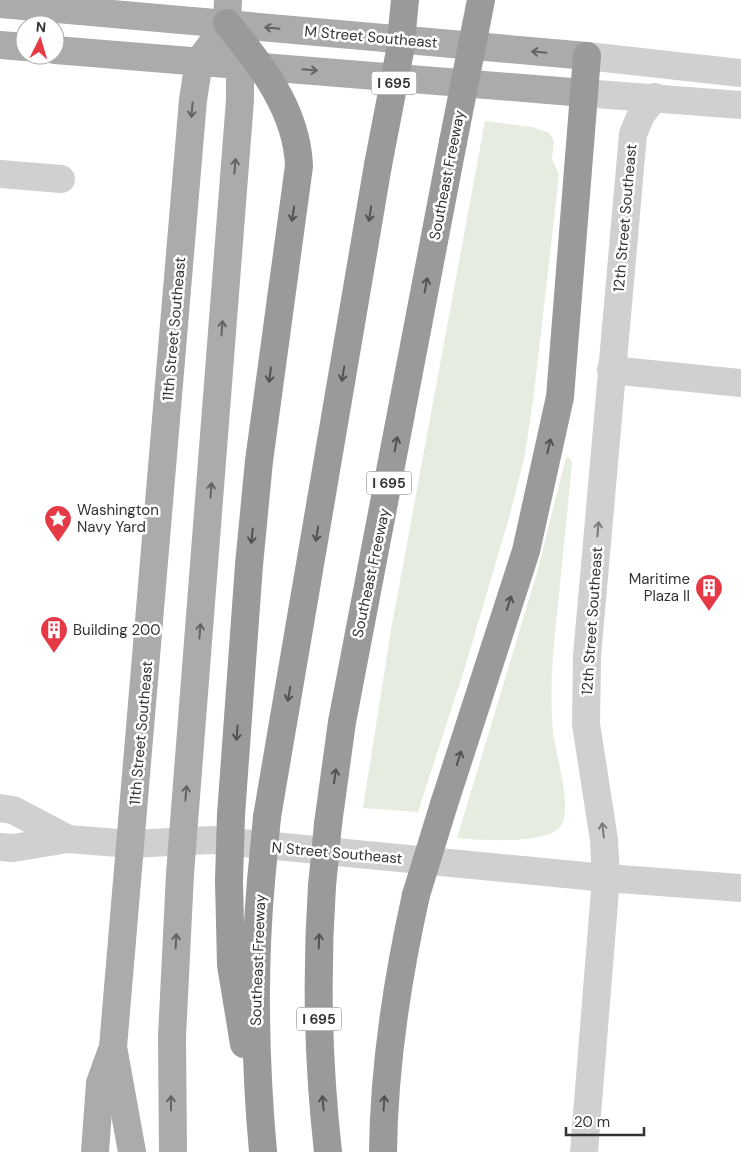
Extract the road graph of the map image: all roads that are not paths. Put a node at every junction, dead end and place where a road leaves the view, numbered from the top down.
1 (405, 0) edge
2 (481, 0) edge
3 (0, 4) edge
4 (228, 12) edge
5 (0, 45) edge
6 (15, 46) edge
7 (65, 51) edge
8 (587, 56) junction
9 (199, 61) junction
10 (251, 65) junction
11 (741, 73) edge
12 (584, 93) junction
13 (655, 97) junction
14 (741, 105) edge
15 (0, 174) edge
16 (61, 179) dead end
17 (611, 370) junction
18 (741, 383) edge
19 (0, 808) edge
20 (68, 839) junction
21 (182, 842) junction
22 (131, 844) junction
23 (0, 847) edge
24 (606, 878) junction
25 (741, 888) edge
26 (113, 1047) junction
27 (259, 1108) junction
28 (95, 1152) edge
29 (132, 1152) edge
30 (173, 1152) edge
31 (264, 1152) edge
32 (328, 1152) edge
33 (383, 1152) edge
34 (584, 1152) edge

1 -> 27 highway, Southeast Freeway / I 695, bridge
32 -> 2 highway, Southeast Freeway / I 695, bridge
3 - 4 main road, M Street Southeast
8 -> 4 main road, M Street Southeast
4 - 9 main road, 11th Street Southeast
4 - 10 highway
5 - 6 main road
7 - 9 main road
8 - 11 street, M Street Southeast
8 - 12 highway
9 - 10 main road
9 -> 22 main road, 11th Street Southeast
10 -> 12 main road
21 -> 10 main road
10 -> 27 highway, bridge
12 - 13 street
33 -> 12 highway, bridge
13 - 14 street
13 - 17 street, 12th Street Southeast
15 - 16 street
17 - 18 street
24 -> 17 street, 12th Street Southeast
19 - 20 street, N Street Southeast
20 - 22 street, N Street Southeast
20 - 23 street, N Street Southeast
21 - 22 street, N Street Southeast
21 - 24 street, N Street Southeast
30 -> 21 main road
22 - 26 main road, 11th Street Southeast
24 - 25 street, N Street Southeast
24 - 34 street, 12th Street Southeast
26 - 28 main road
26 - 29 main road, 11th Street Southeast
27 - 31 highway, Southeast Freeway / I 695

